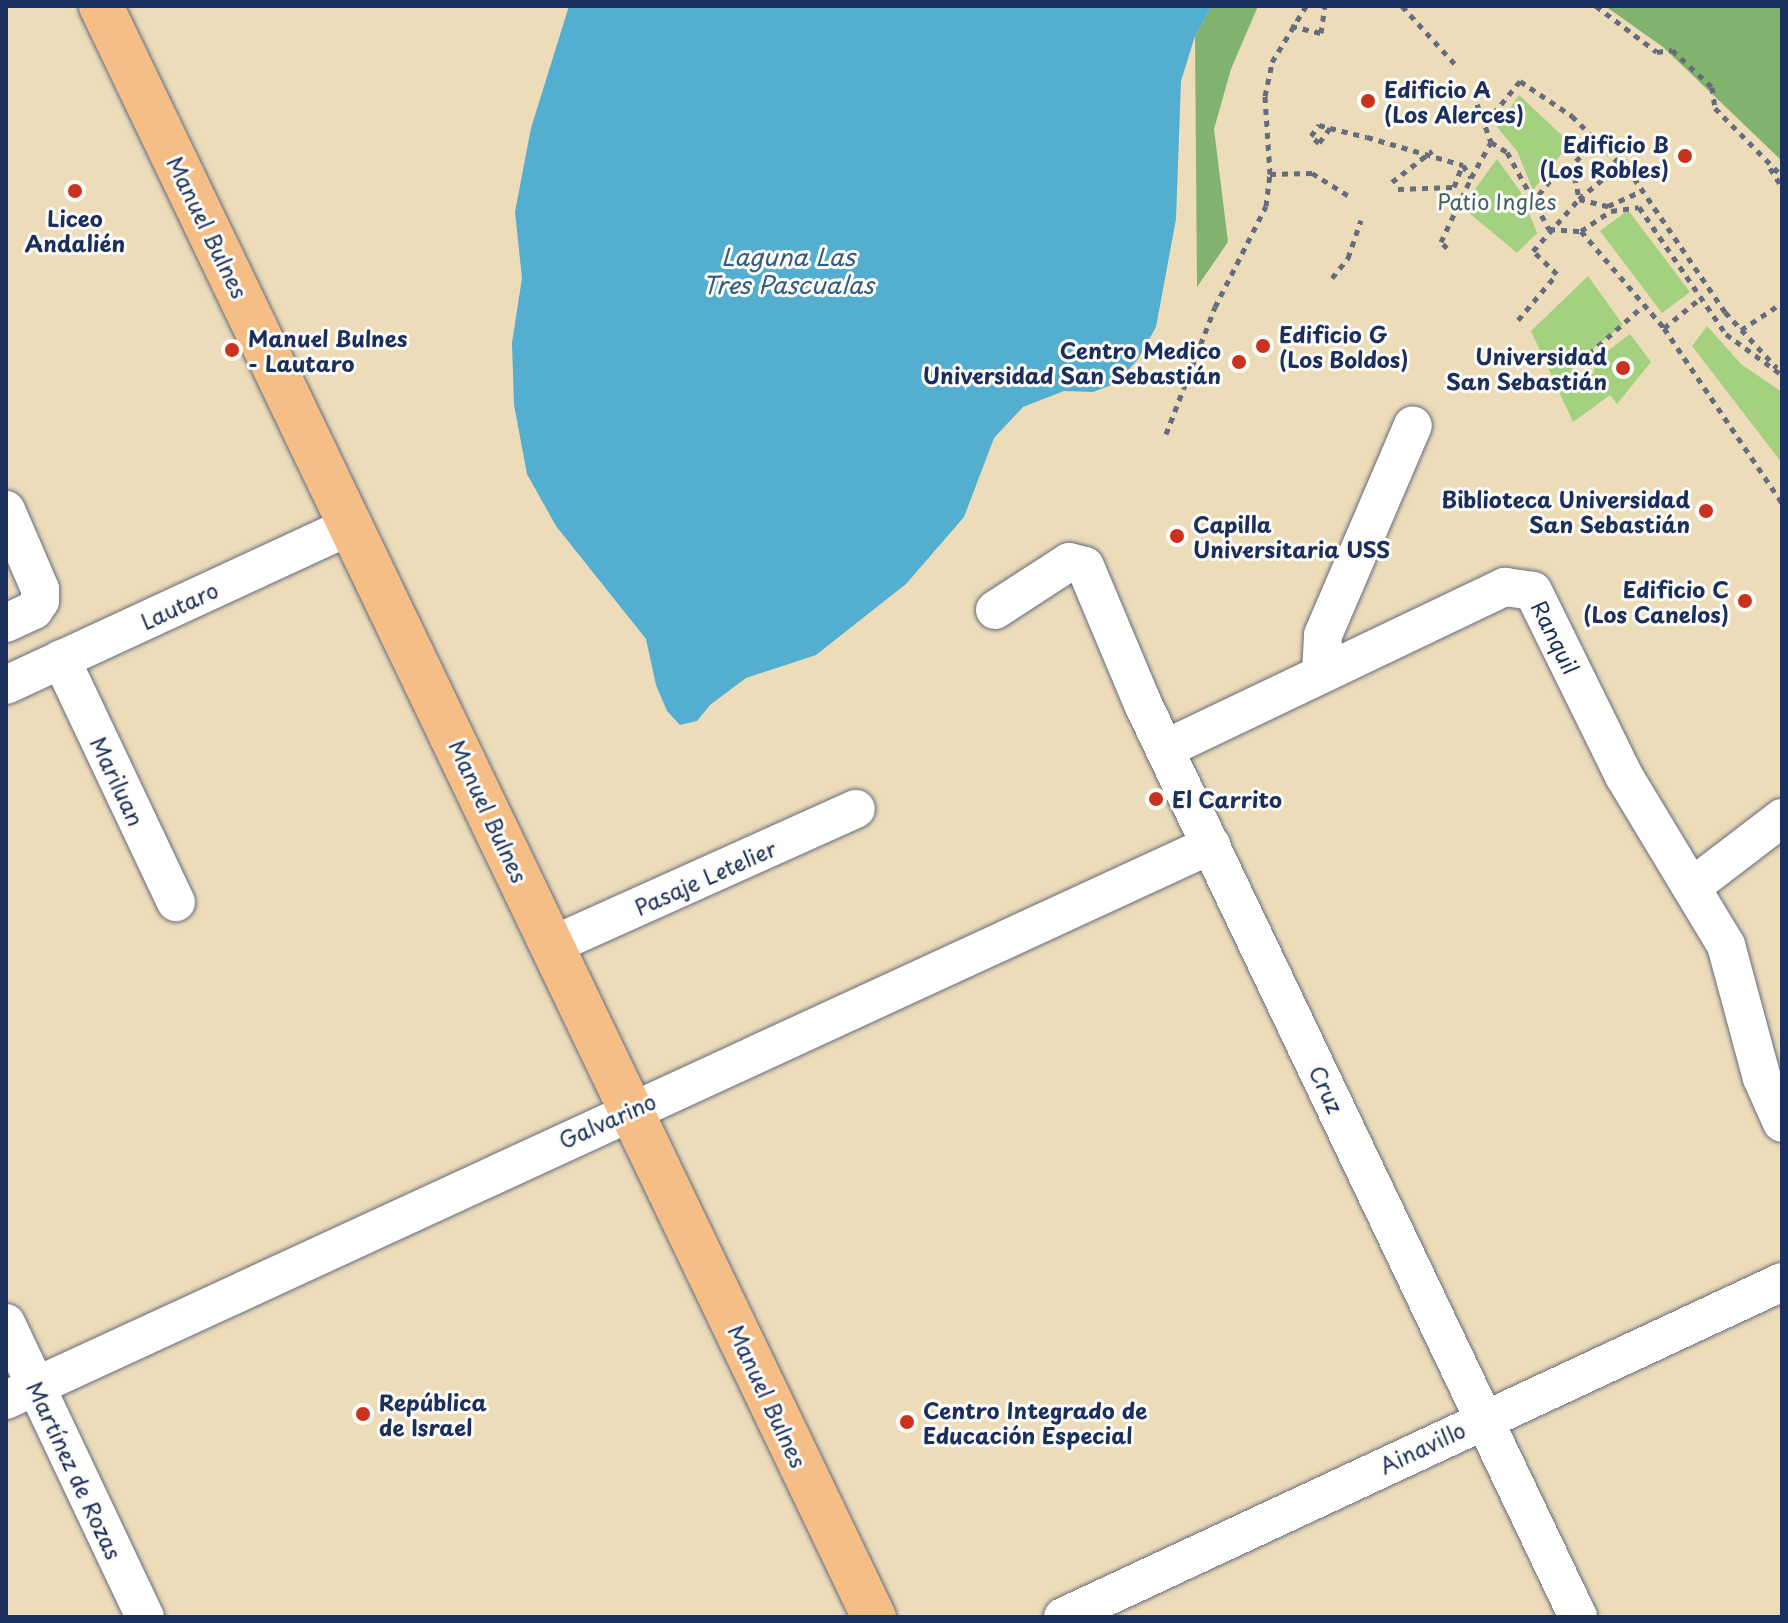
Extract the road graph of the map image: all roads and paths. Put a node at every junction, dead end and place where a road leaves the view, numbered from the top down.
1 (101, 6) edge
2 (1306, 6) edge
3 (1325, 6) edge
4 (1402, 6) edge
5 (1596, 6) edge
6 (1291, 26) junction
7 (1455, 64) dead end
8 (1473, 93) dead end
9 (1486, 123) junction
10 (1330, 128) dead end
11 (1597, 140) junction
12 (1491, 142) junction
13 (1629, 148) dead end
14 (1430, 153) junction
15 (1622, 163) junction
16 (1463, 165) junction
17 (1770, 168) junction
18 (1558, 171) dead end
19 (1270, 174) junction
20 (1782, 176) edge
21 (1471, 178) junction
22 (1392, 182) dead end
23 (1782, 187) edge
24 (1398, 189) dead end
25 (1644, 190) junction
26 (1352, 198) dead end
27 (1579, 199) junction
28 (1531, 204) junction
29 (1361, 220) dead end
30 (1549, 229) junction
31 (1581, 231) junction
32 (1447, 248) dead end
33 (1332, 278) dead end
34 (1702, 297) junction
35 (1782, 303) edge
36 (1643, 306) junction
37 (1518, 320) dead end
38 (1664, 328) junction
39 (1741, 330) junction
40 (1580, 362) dead end
41 (1782, 374) edge
42 (1413, 425) dead end
43 (1166, 434) dead end
44 (1782, 503) edge
45 (6, 510) edge
46 (353, 525) junction
47 (995, 610) dead end
48 (6, 623) edge
49 (61, 659) junction
50 (1321, 674) junction
51 (7, 681) edge
52 (1165, 749) junction
53 (856, 809) dead end
54 (1782, 818) edge
55 (1211, 845) junction
56 (1693, 886) junction
57 (176, 902) dead end
58 (553, 945) junction
59 (632, 1109) junction
60 (1782, 1123) edge
61 (1782, 1282) edge
62 (6, 1323) edge
63 (21, 1393) edge
64 (1483, 1418) junction
65 (145, 1617) edge
66 (874, 1617) edge
67 (1063, 1617) edge
68 (1578, 1617) edge

1 - 46 main road, Manuel Bulnes
2 - 6 path
3 - 6 path
4 - 7 path
5 - 17 path
6 - 19 path
8 - 9 path
9 - 11 path
9 - 12 path
10 - 14 path
11 - 15 path
11 - 27 path
12 - 21 path
12 - 28 path
13 - 15 path
14 - 16 path
14 - 22 path
15 - 25 path
15 - 27 path
16 - 21 path
16 - 24 path
17 - 20 path
17 - 23 path
18 - 28 path
19 - 26 path
19 - 43 path
21 - 32 path
25 - 27 path
25 - 39 path
27 - 30 path
28 - 30 path
29 - 33 path
30 - 31 path
30 - 37 path
31 - 34 path
31 - 36 path
34 - 38 path
34 - 41 path
35 - 39 path
36 - 38 path
36 - 40 path
38 - 44 path
39 - 41 path
42 - 50 street
45 - 48 street
46 - 49 street, Lautaro
46 - 58 main road, Manuel Bulnes
47 - 52 street, Cruz
49 - 51 street, Lautaro
49 - 57 street, Mariluan
50 - 52 street, Ranquil
50 - 56 street, Ranquil
52 - 55 street, Cruz
53 - 58 street, Pasaje Letelier
54 - 56 street
55 - 59 street, Galvarino
55 - 64 street, Cruz
56 - 60 street, Ranquil
58 - 59 main road, Manuel Bulnes
59 - 63 street, Galvarino
59 - 66 main road, Manuel Bulnes
61 - 64 street, Ainavillo
62 - 63 street, Martínez de Rozas
63 - 65 street, Martínez de Rozas
64 - 67 street, Ainavillo
64 - 68 street, Cruz

